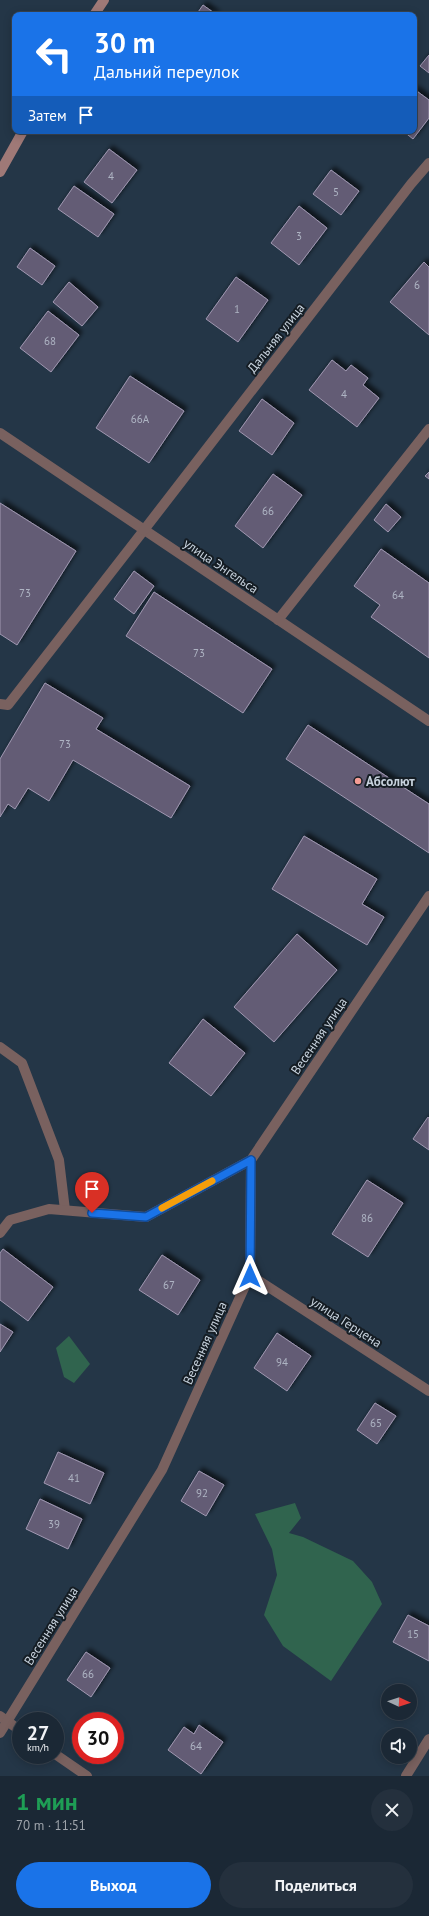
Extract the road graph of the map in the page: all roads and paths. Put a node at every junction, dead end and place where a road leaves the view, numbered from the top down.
1 (104, 0) edge
2 (96, 12) edge
3 (21, 134) edge
4 (429, 164) edge
5 (0, 172) edge
6 (429, 429) edge
7 (0, 433) edge
8 (144, 530) junction
9 (278, 620) junction
10 (0, 704) edge
11 (429, 721) edge
12 (429, 896) edge
13 (0, 1047) edge
14 (251, 1160) junction
15 (64, 1210) junction
16 (0, 1233) edge
17 (250, 1276) junction
18 (429, 1391) edge
19 (4, 1719) edge
20 (0, 1733) edge
21 (429, 1739) edge
22 (64, 1760) edge
23 (87, 1776) edge
24 (406, 1776) edge

1 - 2 main road
3 - 5 main road
4 - 8 street, Дальняя улица
6 - 9 street
7 - 8 street, улица Энгельса
8 - 9 street, улица Энгельса
8 - 10 street, Дальняя улица
9 - 11 street, улица Энгельса
12 - 14 street, Весенняя улица
13 - 15 street
14 - 15 street
14 - 17 street, Весенняя улица
15 - 16 street
17 - 18 street, улица Герцена
17 - 19 street, Весенняя улица
19 - 20 street, Весенняя улица
21 - 24 street
22 - 23 street

